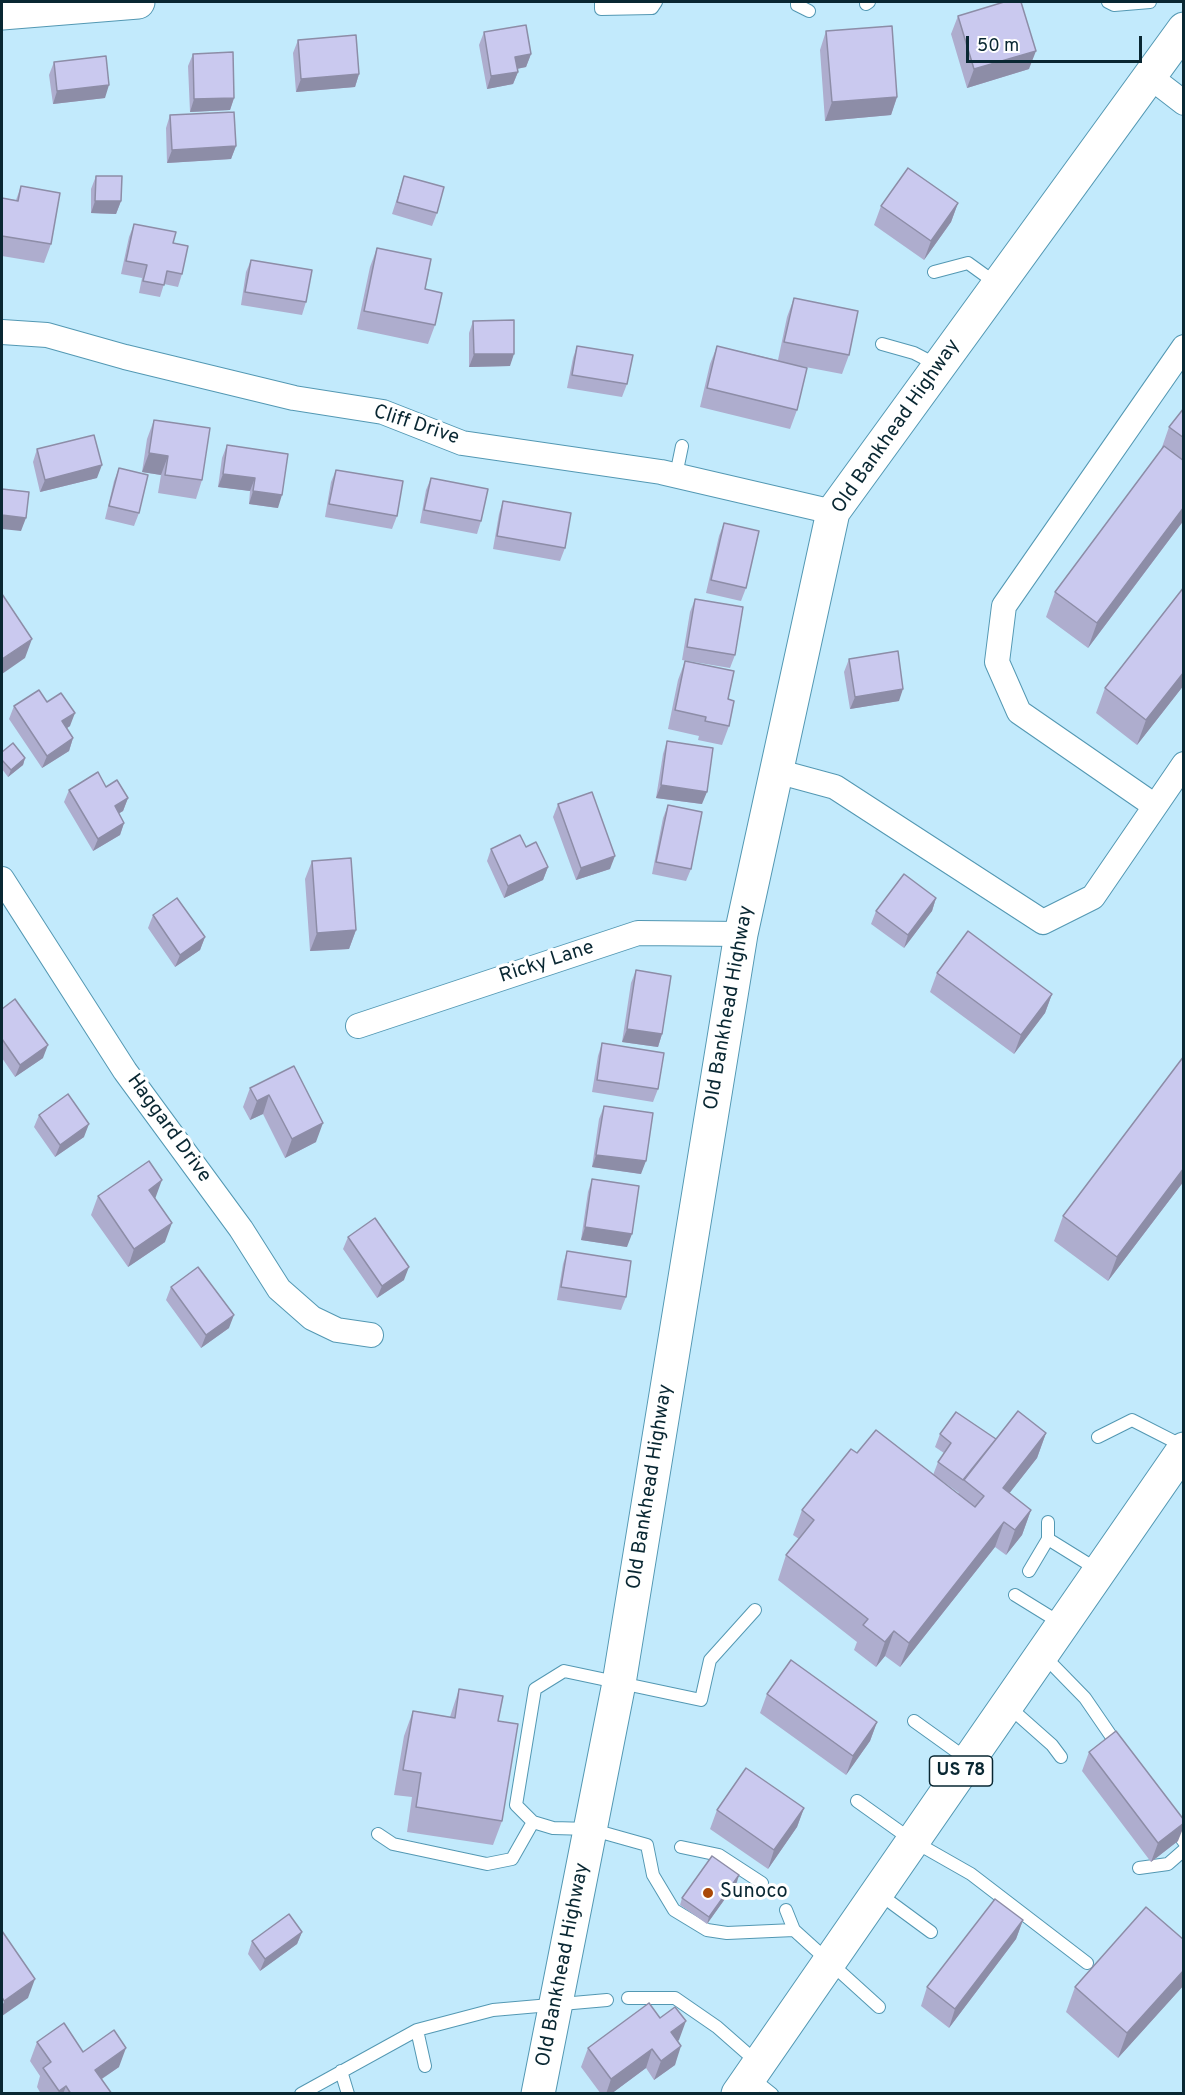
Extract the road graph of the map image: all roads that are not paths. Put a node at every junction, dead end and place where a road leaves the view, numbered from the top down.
1 (138, 2) edge
2 (601, 2) edge
3 (656, 2) edge
4 (797, 2) edge
5 (1108, 2) edge
6 (1150, 2) edge
7 (809, 11) dead end
8 (2, 14) edge
9 (1184, 29) edge
10 (1149, 76) junction
11 (1184, 103) edge
12 (934, 272) dead end
13 (998, 285) junction
14 (2, 332) edge
15 (882, 344) dead end
16 (1184, 347) edge
17 (939, 366) junction
18 (682, 446) dead end
19 (676, 475) junction
20 (833, 512) junction
21 (1184, 764) edge
22 (776, 771) junction
23 (1155, 806) junction
24 (2, 879) edge
25 (741, 934) junction
26 (358, 1026) dead end
27 (371, 1335) dead end
28 (1098, 1437) dead end
29 (1184, 1447) edge
30 (1048, 1522) dead end
31 (1048, 1539) junction
32 (1029, 1571) dead end
33 (1100, 1571) junction
34 (1015, 1595) dead end
35 (755, 1610) dead end
36 (1063, 1625) junction
37 (1042, 1654) junction
38 (619, 1683) junction
39 (1007, 1705) junction
40 (914, 1721) dead end
41 (1125, 1756) edge
42 (1061, 1757) dead end
43 (969, 1760) junction
44 (857, 1801) dead end
45 (1165, 1814) edge
46 (533, 1822) junction
47 (590, 1829) junction
48 (378, 1834) dead end
49 (913, 1841) junction
50 (1184, 1842) edge
51 (681, 1847) dead end
52 (1184, 1850) edge
53 (1139, 1868) dead end
54 (762, 1883) dead end
55 (877, 1893) junction
56 (786, 1910) dead end
57 (794, 1930) junction
58 (931, 1932) dead end
59 (1087, 1963) dead end
60 (828, 1964) junction
61 (628, 1998) dead end
62 (607, 2000) dead end
63 (558, 2003) junction
64 (879, 2007) dead end
65 (417, 2030) junction
66 (425, 2066) dead end
67 (341, 2071) junction
68 (755, 2082) edge
69 (301, 2094) edge
70 (348, 2094) edge
71 (538, 2094) edge

1 - 8 street
2 - 3 lane
4 - 7 lane
5 - 6 lane
9 - 10 street, Old Bankhead Highway
10 - 11 street
10 - 13 street, Old Bankhead Highway
12 - 13 lane
13 - 17 street, Old Bankhead Highway
14 - 19 street, Cliff Drive
15 - 17 lane
16 - 23 street
17 - 20 street, Old Bankhead Highway
18 - 19 lane
19 - 20 street, Cliff Drive
20 - 22 street, Old Bankhead Highway
21 - 23 street
22 - 23 street
22 - 25 street, Old Bankhead Highway
24 - 27 street, Haggard Drive
25 - 26 street, Ricky Lane
25 - 38 street, Old Bankhead Highway
28 - 29 lane
29 - 33 street, US 78
30 - 31 lane
31 - 32 lane
31 - 33 lane
33 - 36 street, US 78
34 - 36 lane
35 - 38 lane
36 - 37 street, US 78
37 - 39 street, US 78
37 - 41 lane
38 - 46 lane
38 - 47 street, Old Bankhead Highway
39 - 42 lane
39 - 43 street, US 78
40 - 43 lane
43 - 49 street, US 78
44 - 49 lane
45 - 50 lane
46 - 47 lane
46 - 48 lane
47 - 57 lane
47 - 63 street, Old Bankhead Highway
49 - 55 street, US 78
49 - 59 lane
51 - 54 lane
52 - 53 lane
55 - 58 lane
55 - 60 street, US 78
56 - 57 lane
57 - 60 lane
60 - 64 lane
60 - 68 street, US 78
61 - 68 lane
62 - 63 lane
63 - 65 lane
63 - 71 street, Old Bankhead Highway
65 - 66 lane
65 - 67 lane
67 - 69 lane
67 - 70 lane

